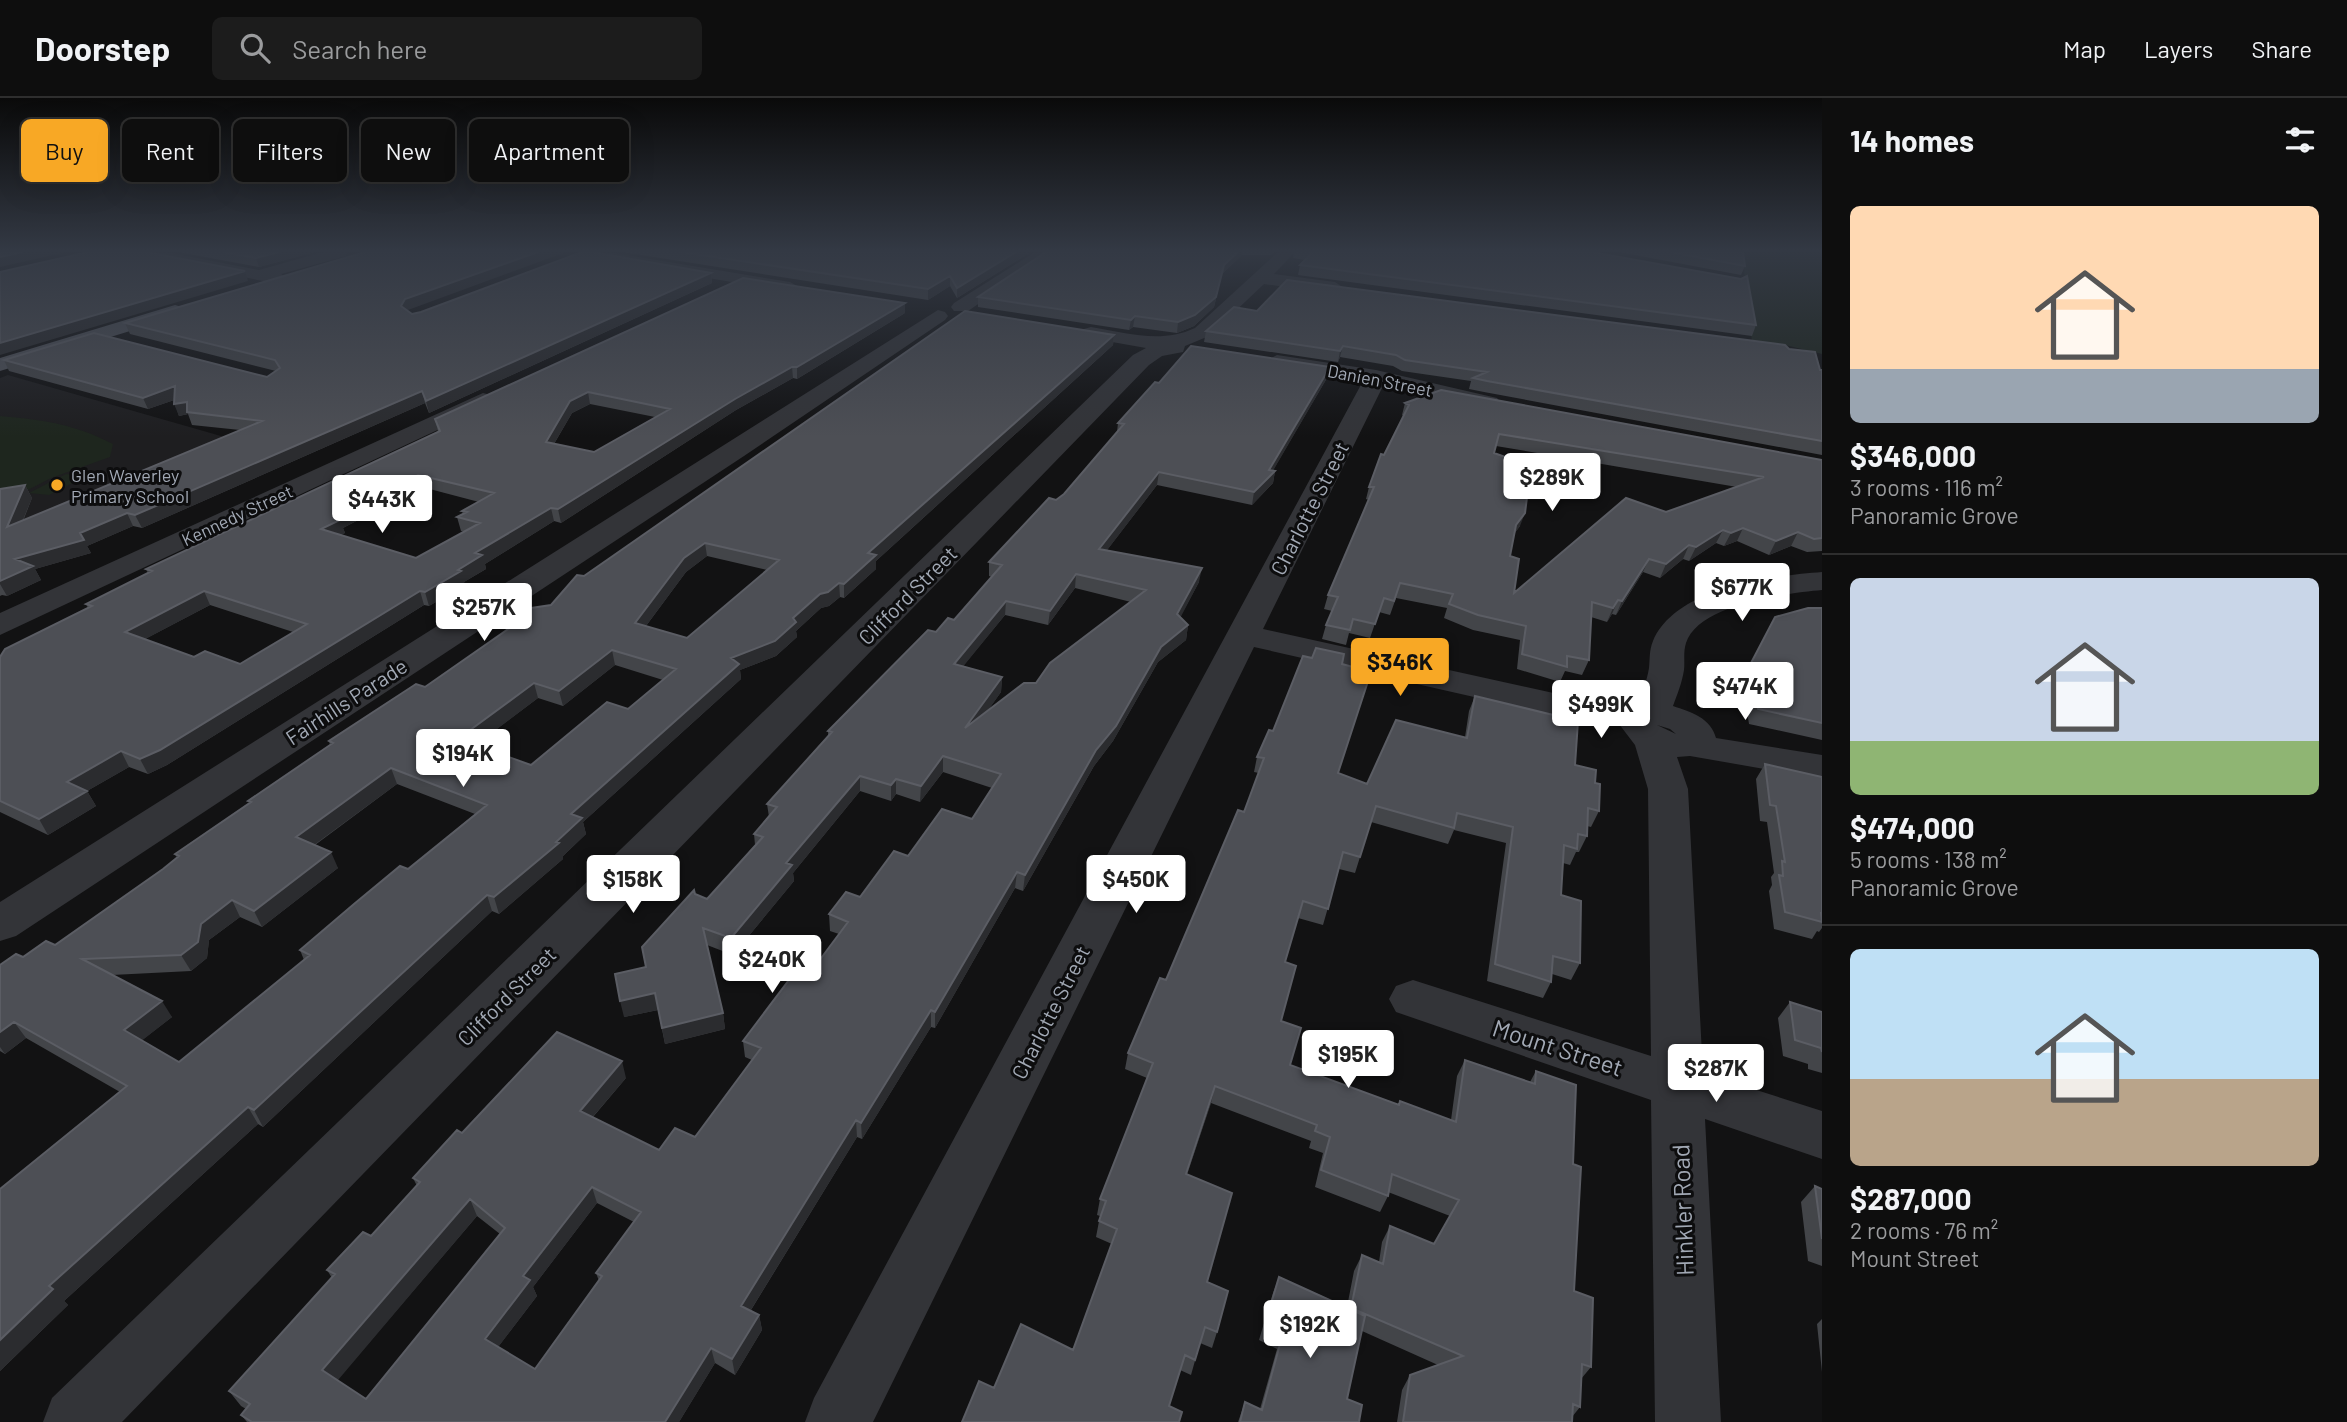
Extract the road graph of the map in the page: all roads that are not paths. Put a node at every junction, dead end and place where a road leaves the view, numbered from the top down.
1 (166, 314) edge
2 (947, 314) edge
3 (1232, 314) edge
4 (1068, 330) edge
5 (99, 335) junction
6 (142, 346) edge
7 (1155, 348) junction
8 (1260, 359) edge
9 (0, 365) edge
10 (1376, 377) junction
11 (509, 388) edge
12 (1511, 407) edge
13 (1822, 581) edge
14 (0, 625) edge
15 (1244, 635) junction
16 (1668, 737) junction
17 (1806, 763) edge
18 (0, 925) edge
19 (1413, 999) dead end
20 (1679, 1087) junction
21 (1822, 1135) edge
22 (76, 1422) edge
23 (838, 1422) edge
24 (1688, 1422) edge

1 - 5 main road
2 - 18 street, Fairhills Parade
3 - 7 street
4 - 7 street
5 - 6 street
5 - 9 main road
7 - 22 street, Clifford Street
8 - 10 street, Danien Street
10 - 12 street, Danien Street
10 - 15 street, Charlotte Street
11 - 14 street, Kennedy Street
13 - 16 street, Hinkler Road
15 - 16 street
15 - 23 street, Charlotte Street
16 - 17 street
16 - 20 street, Hinkler Road
19 - 20 street, Mount Street
20 - 21 street, Mount Street
20 - 24 street, Hinkler Road

